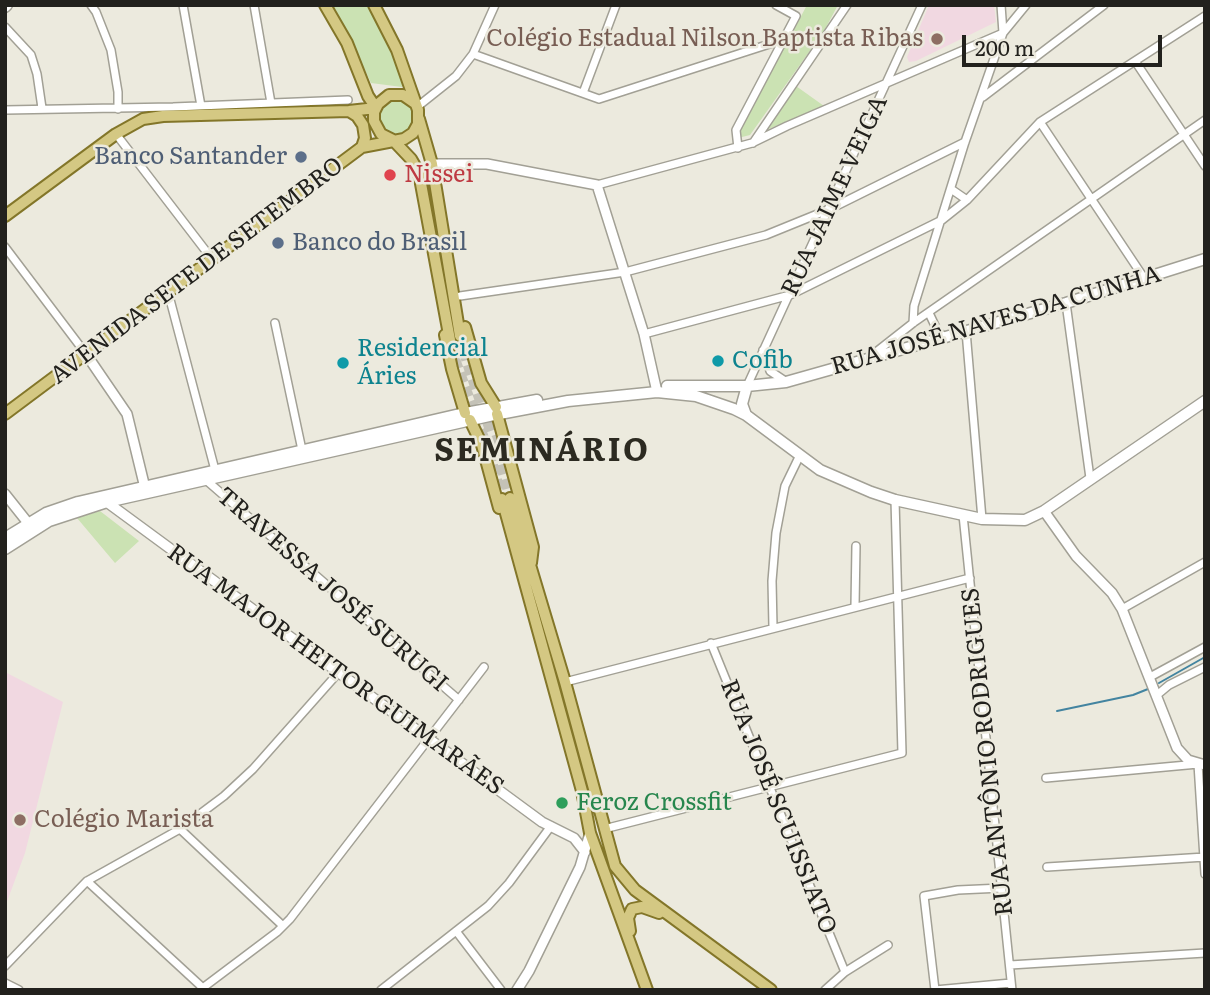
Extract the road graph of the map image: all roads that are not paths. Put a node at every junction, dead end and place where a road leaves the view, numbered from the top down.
1 (91, 5) edge
2 (183, 5) edge
3 (254, 5) edge
4 (325, 5) edge
5 (374, 5) edge
6 (495, 5) edge
7 (616, 5) edge
8 (776, 5) edge
9 (847, 5) edge
10 (922, 5) edge
11 (1002, 5) edge
12 (1026, 5) edge
13 (1104, 5) edge
14 (1205, 16) edge
15 (5, 27) edge
16 (1003, 33) junction
17 (785, 39) junction
18 (473, 54) junction
19 (1135, 61) junction
20 (887, 83) junction
21 (583, 93) junction
22 (982, 97) junction
23 (303, 101) junction
24 (271, 103) junction
25 (348, 105) junction
26 (187, 106) junction
27 (201, 106) junction
28 (417, 107) junction
29 (42, 108) junction
30 (118, 108) junction
31 (370, 108) junction
32 (5, 110) edge
33 (316, 111) junction
34 (163, 116) junction
35 (419, 119) junction
36 (1205, 120) edge
37 (1040, 122) junction
38 (1185, 133) junction
39 (116, 134) junction
40 (393, 140) junction
41 (965, 142) junction
42 (752, 143) junction
43 (362, 147) junction
44 (738, 148) junction
45 (407, 155) junction
46 (432, 164) junction
47 (1205, 166) edge
48 (597, 185) junction
49 (951, 189) junction
50 (1091, 198) junction
51 (967, 200) junction
52 (830, 209) junction
53 (5, 216) edge
54 (942, 220) junction
55 (5, 247) edge
56 (212, 259) junction
57 (1205, 259) edge
58 (442, 262) junction
59 (625, 272) junction
60 (1144, 278) junction
61 (168, 292) junction
62 (790, 295) junction
63 (460, 296) junction
64 (1066, 303) junction
65 (929, 313) junction
66 (275, 323) dead end
67 (913, 323) junction
68 (966, 331) junction
69 (644, 334) junction
70 (945, 337) junction
71 (455, 338) tunnel mouth
72 (763, 350) junction
73 (86, 354) junction
74 (867, 360) junction
75 (786, 382) junction
76 (747, 386) junction
77 (657, 389) junction
78 (1205, 401) edge
79 (497, 410) junction
80 (5, 414) edge
81 (746, 415) junction
82 (468, 416) junction
83 (302, 450) junction
84 (800, 455) junction
85 (215, 470) junction
86 (1090, 478) junction
87 (206, 480) junction
88 (146, 490) junction
89 (5, 494) edge
90 (506, 498) tunnel mouth
91 (104, 499) junction
92 (895, 500) junction
93 (1044, 511) junction
94 (963, 515) junction
95 (982, 519) junction
96 (30, 526) junction
97 (5, 538) edge
98 (856, 546) dead end
99 (5, 549) edge
100 (1205, 562) edge
101 (526, 567) junction
102 (970, 578) junction
103 (897, 596) junction
104 (855, 606) junction
105 (1122, 608) junction
106 (773, 627) junction
107 (711, 643) junction
108 (1205, 647) edge
109 (484, 667) dead end
110 (1205, 667) edge
111 (339, 672) junction
112 (1150, 677) junction
113 (565, 682) junction
114 (1157, 695) junction
115 (459, 699) junction
116 (429, 738) junction
117 (1201, 765) edge
118 (1046, 778) dead end
119 (769, 787) junction
120 (551, 826) junction
121 (180, 829) junction
122 (604, 829) junction
123 (590, 833) junction
124 (574, 838) junction
125 (584, 852) junction
126 (1204, 857) edge
127 (600, 861) junction
128 (580, 867) junction
129 (1047, 867) dead end
130 (1205, 874) edge
131 (87, 881) junction
132 (1002, 888) junction
133 (674, 920) junction
134 (283, 926) junction
135 (456, 931) junction
136 (888, 945) dead end
137 (1205, 953) edge
138 (633, 954) junction
139 (1010, 965) junction
140 (5, 966) edge
141 (845, 972) junction
142 (5, 982) edge
143 (1012, 986) edge
144 (201, 989) edge
145 (19, 990) edge
146 (381, 990) edge
147 (501, 990) edge
148 (517, 990) edge
149 (647, 990) edge
150 (771, 990) edge
151 (825, 990) edge
152 (935, 990) edge

1 - 30 street
2 - 27 street
3 - 24 street
4 - 31 main road
5 - 28 main road
6 - 18 street
7 - 21 street
8 - 17 street
9 - 42 street
10 - 20 street, RUA JAIME VEIGA
11 - 16 street
12 - 16 street
13 - 22 street
14 - 19 street
15 - 29 street
16 - 20 street
16 - 22 street
17 - 21 street
17 - 44 street
18 - 21 street
18 - 28 street
19 - 37 street
19 - 38 street
20 - 42 street
20 - 52 street, RUA JAIME VEIGA
22 - 41 street
23 - 24 street
23 - 25 street
23 - 33 main road
24 - 27 street
25 - 31 main road
25 - 33 main road
25 - 43 main road
26 - 27 street
26 - 30 street
26 - 34 main road
28 - 31 main road
28 - 35 main road
29 - 30 street
29 - 32 street
31 - 40 main road
33 - 34 main road
34 - 39 main road
35 - 40 main road
35 - 46 main road
36 - 38 street
37 - 50 street
37 - 51 street
38 - 47 street
38 - 50 street
39 - 53 main road
39 - 56 street
40 - 43 main road, AVENIDA SETE DE SETEMBRO
40 - 45 main road
41 - 49 street
41 - 52 street
42 - 44 street
43 - 56 main road, AVENIDA SETE DE SETEMBRO
44 - 48 street
45 - 46 main road
45 - 58 main road
46 - 48 street
46 - 58 main road
48 - 59 street
49 - 51 street
49 - 54 street
50 - 60 street
50 - 65 street
51 - 54 street
52 - 59 street
52 - 62 street, RUA JAIME VEIGA
54 - 62 street
54 - 67 street
55 - 73 street
56 - 61 main road, AVENIDA SETE DE SETEMBRO
57 - 60 main road, RUA JOSÉ NAVES DA CUNHA
58 - 63 main road
58 - 71 main road
58 - 82 main road
59 - 63 street
59 - 69 street
60 - 64 main road, RUA JOSÉ NAVES DA CUNHA
61 - 73 main road, AVENIDA SETE DE SETEMBRO
61 - 85 street
62 - 69 street
62 - 72 street, RUA JAIME VEIGA
63 - 79 main road
64 - 68 main road, RUA JOSÉ NAVES DA CUNHA
64 - 86 street
65 - 67 street
65 - 70 street
66 - 83 street
67 - 74 street
68 - 70 main road, RUA JOSÉ NAVES DA CUNHA
68 - 95 street
69 - 77 street
70 - 74 main road, RUA JOSÉ NAVES DA CUNHA
72 - 75 street
72 - 76 street, RUA JAIME VEIGA
73 - 80 main road, AVENIDA SETE DE SETEMBRO
73 - 88 street
74 - 75 main road, RUA JOSÉ NAVES DA CUNHA
75 - 76 main road, RUA JOSÉ NAVES DA CUNHA
76 - 77 main road, RUA JOSÉ NAVES DA CUNHA
76 - 81 main road
77 - 79 main road
77 - 81 main road
78 - 86 main road
79 - 82 main road
79 - 101 main road
81 - 84 main road
82 - 83 main road
82 - 87 main road
82 - 101 main road
83 - 85 main road
84 - 92 main road
84 - 106 street
85 - 88 main road
86 - 93 main road
87 - 88 main road
87 - 115 street, TRAVESSA JOSÉ SURUGI
88 - 91 main road
89 - 96 street
90 - 101 main road
91 - 96 main road
91 - 111 street, RUA MAJOR HEITOR GUIMARÃES
92 - 94 main road
92 - 103 street
93 - 95 main road
93 - 105 street
94 - 95 main road
94 - 102 street, RUA ANTÔNIO RODRIGUES
96 - 97 main road
96 - 99 main road
98 - 104 street
100 - 105 street
101 - 113 main road
101 - 123 main road
102 - 103 street
102 - 132 street, RUA ANTÔNIO RODRIGUES
103 - 104 street
103 - 119 street
104 - 106 street
105 - 112 street
106 - 107 street
107 - 113 street
107 - 119 street, RUA JOSÉ SCUISSIATO
108 - 112 street
109 - 115 street
110 - 114 street
111 - 116 street, RUA MAJOR HEITOR GUIMARÃES
111 - 121 street
112 - 114 street
113 - 122 main road
114 - 117 street
115 - 116 street
116 - 120 street, RUA MAJOR HEITOR GUIMARÃES
116 - 134 street
117 - 118 street
117 - 126 street
119 - 122 street
119 - 141 street, RUA JOSÉ SCUISSIATO
120 - 124 street, RUA MAJOR HEITOR GUIMARÃES
120 - 135 street
121 - 131 street
121 - 134 street
122 - 123 street
122 - 133 main road
123 - 124 street
123 - 125 street
123 - 127 main road
124 - 125 street, RUA MAJOR HEITOR GUIMARÃES
125 - 128 street
126 - 129 street
126 - 130 street
127 - 128 street
127 - 138 main road
128 - 148 street
131 - 140 street
131 - 144 street
132 - 139 street, RUA ANTÔNIO RODRIGUES
132 - 152 street
133 - 138 main road
133 - 150 main road
134 - 144 street
135 - 146 street
135 - 147 street
136 - 141 street
137 - 139 street
138 - 149 main road
139 - 143 street, RUA ANTÔNIO RODRIGUES
141 - 151 street
142 - 145 street
143 - 152 street

